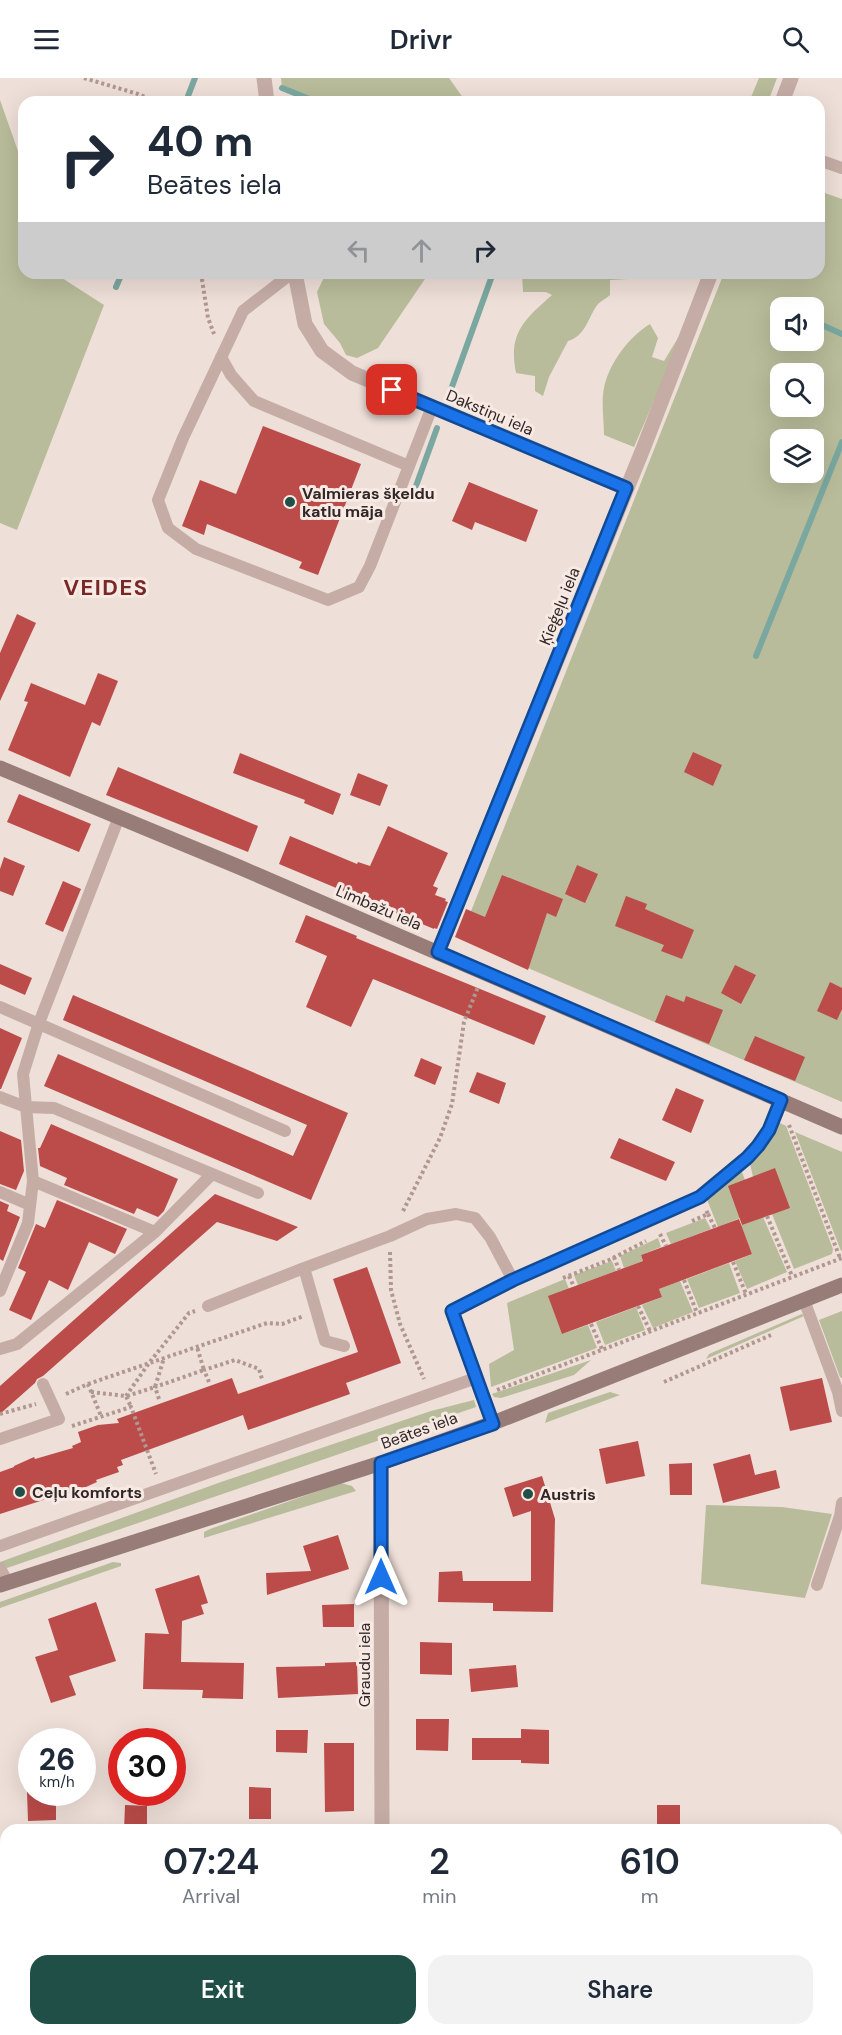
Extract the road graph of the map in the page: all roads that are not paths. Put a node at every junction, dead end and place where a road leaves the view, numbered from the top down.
1 (264, 78) edge
2 (791, 78) edge
3 (266, 96) edge
4 (784, 96) edge
5 (825, 162) edge
6 (842, 168) edge
7 (286, 279) edge
8 (295, 279) edge
9 (709, 279) edge
10 (221, 357) junction
11 (432, 407) junction
12 (409, 466) junction
13 (626, 488) junction
14 (0, 768) edge
15 (119, 817) junction
16 (438, 952) junction
17 (0, 1007) edge
18 (39, 1023) junction
19 (0, 1097) edge
20 (781, 1100) junction
21 (26, 1107) junction
22 (842, 1126) edge
23 (285, 1131) dead end
24 (212, 1174) junction
25 (33, 1181) junction
26 (0, 1192) edge
27 (258, 1193) dead end
28 (30, 1205) junction
29 (155, 1232) junction
30 (304, 1269) junction
31 (3, 1273) edge
32 (513, 1280) junction
33 (842, 1284) edge
34 (0, 1291) edge
35 (804, 1300) junction
36 (208, 1306) road end
37 (344, 1346) dead end
38 (0, 1349) edge
39 (476, 1378) junction
40 (43, 1384) dead end
41 (842, 1411) edge
42 (493, 1424) junction
43 (0, 1439) edge
44 (381, 1463) junction
45 (842, 1503) edge
46 (0, 1546) edge
47 (0, 1568) edge
48 (4, 1584) edge
49 (817, 1585) dead end
50 (382, 1824) edge

1 - 3 street
2 - 4 street
5 - 6 lane
7 - 10 lane
8 - 11 street, Dakstiņu iela
9 - 13 street, Ķieģeļu iela
10 - 12 lane
10 - 12 lane
11 - 12 lane
11 - 13 street, Dakstiņu iela
13 - 16 street, Ķieģeļu iela
14 - 15 main road, Limbažu iela
15 - 16 main road, Limbažu iela
15 - 18 lane
16 - 20 main road, Limbažu iela
17 - 18 lane
18 - 21 lane
18 - 23 lane
19 - 21 lane
20 - 22 main road, Limbažu iela
20 - 32 lane
21 - 24 lane
21 - 25 lane
24 - 27 lane
24 - 29 lane
25 - 28 lane
25 - 29 lane
26 - 28 lane
28 - 31 lane
29 - 38 lane
30 - 32 lane
30 - 36 lane
30 - 37 lane
31 - 34 lane
32 - 39 lane
33 - 35 main road, Beātes iela
35 - 41 lane
35 - 42 main road, Beātes iela
39 - 42 lane
39 - 46 lane
40 - 43 lane
42 - 44 main road, Beātes iela
44 - 48 main road, Beātes iela
44 - 50 street, Graudu iela
45 - 49 lane
47 - 48 lane

